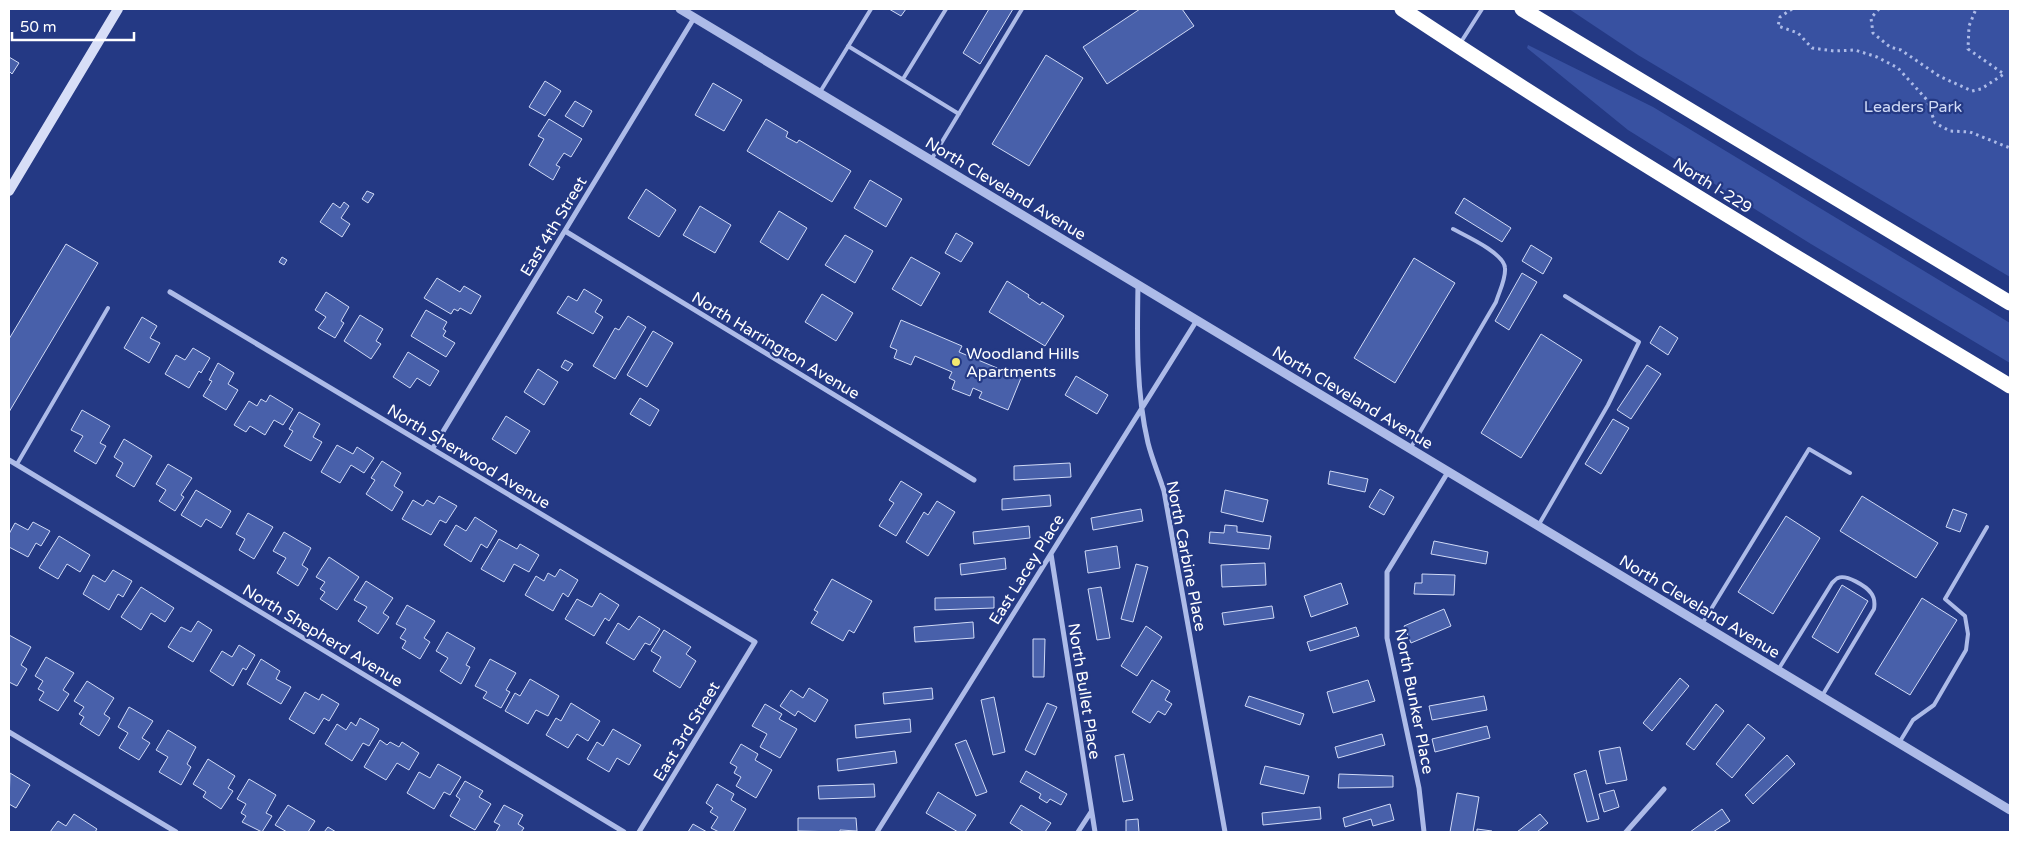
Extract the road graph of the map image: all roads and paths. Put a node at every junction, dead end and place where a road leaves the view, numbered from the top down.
1 (118, 9) edge
2 (680, 9) edge
3 (870, 9) edge
4 (946, 9) edge
5 (1022, 9) edge
6 (1402, 9) edge
7 (1482, 9) edge
8 (1522, 9) edge
9 (1792, 9) edge
10 (1879, 9) edge
11 (1976, 9) edge
12 (694, 18) junction
13 (848, 46) junction
14 (1458, 46) junction
15 (903, 79) junction
16 (820, 93) junction
17 (959, 114) junction
18 (2010, 148) edge
19 (931, 160) junction
20 (9, 190) edge
21 (1453, 228) dead end
22 (565, 231) junction
23 (1138, 285) junction
24 (170, 292) dead end
25 (1565, 296) dead end
26 (2010, 303) edge
27 (108, 308) dead end
28 (1197, 320) junction
29 (2010, 386) edge
30 (1142, 407) junction
31 (433, 448) junction
32 (1410, 449) junction
33 (9, 460) edge
34 (16, 464) junction
35 (1448, 472) junction
36 (1850, 473) dead end
37 (974, 480) dead end
38 (1538, 526) junction
39 (1988, 528) dead end
40 (1051, 553) junction
41 (1702, 624) junction
42 (755, 642) joint
43 (1778, 670) junction
44 (1822, 697) junction
45 (9, 732) edge
46 (1899, 743) junction
47 (1664, 789) dead end
48 (2010, 810) edge
49 (1091, 812) junction
50 (176, 832) edge
51 (624, 832) edge
52 (639, 832) edge
53 (877, 832) edge
54 (1078, 832) edge
55 (1095, 832) edge
56 (1225, 832) edge
57 (1424, 832) edge
58 (1626, 832) edge

1 - 20 main road
2 - 12 street, North Cleveland Avenue
3 - 13 lane
4 - 15 lane
5 - 17 lane
6 - 14 highway, North I-229
7 - 14 lane
8 - 26 highway
9 - 18 path
10 - 11 path
12 - 16 street, North Cleveland Avenue
12 - 22 street, East 4th Street
13 - 15 lane
13 - 16 lane
14 - 29 highway, North I-229
15 - 17 lane
16 - 19 street, North Cleveland Avenue
17 - 19 lane
19 - 23 street, North Cleveland Avenue
21 - 32 lane
22 - 31 street, East 4th Street
22 - 37 street, North Harrington Avenue
23 - 28 street, North Cleveland Avenue
23 - 30 street, North Carbine Place
24 - 31 street, North Sherwood Avenue
25 - 38 lane
27 - 34 lane
28 - 30 street, East Lacey Place
28 - 32 street, North Cleveland Avenue
30 - 40 street, East Lacey Place
30 - 56 street, North Carbine Place
31 - 42 street, North Sherwood Avenue
32 - 35 street, North Cleveland Avenue
33 - 34 street, North Shepherd Avenue
34 - 51 street, North Shepherd Avenue
35 - 38 street, North Cleveland Avenue
35 - 57 street, North Bunker Place
36 - 41 lane
38 - 41 street, North Cleveland Avenue
39 - 46 lane
40 - 49 street, North Bullet Place
40 - 53 street, East Lacey Place
41 - 43 street, North Cleveland Avenue
42 - 52 street, East 3rd Street
43 - 44 street, North Cleveland Avenue
43 - 44 lane
44 - 46 street, North Cleveland Avenue
45 - 50 street
46 - 48 street, North Cleveland Avenue
47 - 58 street
49 - 54 street
49 - 55 street, North Bullet Place

